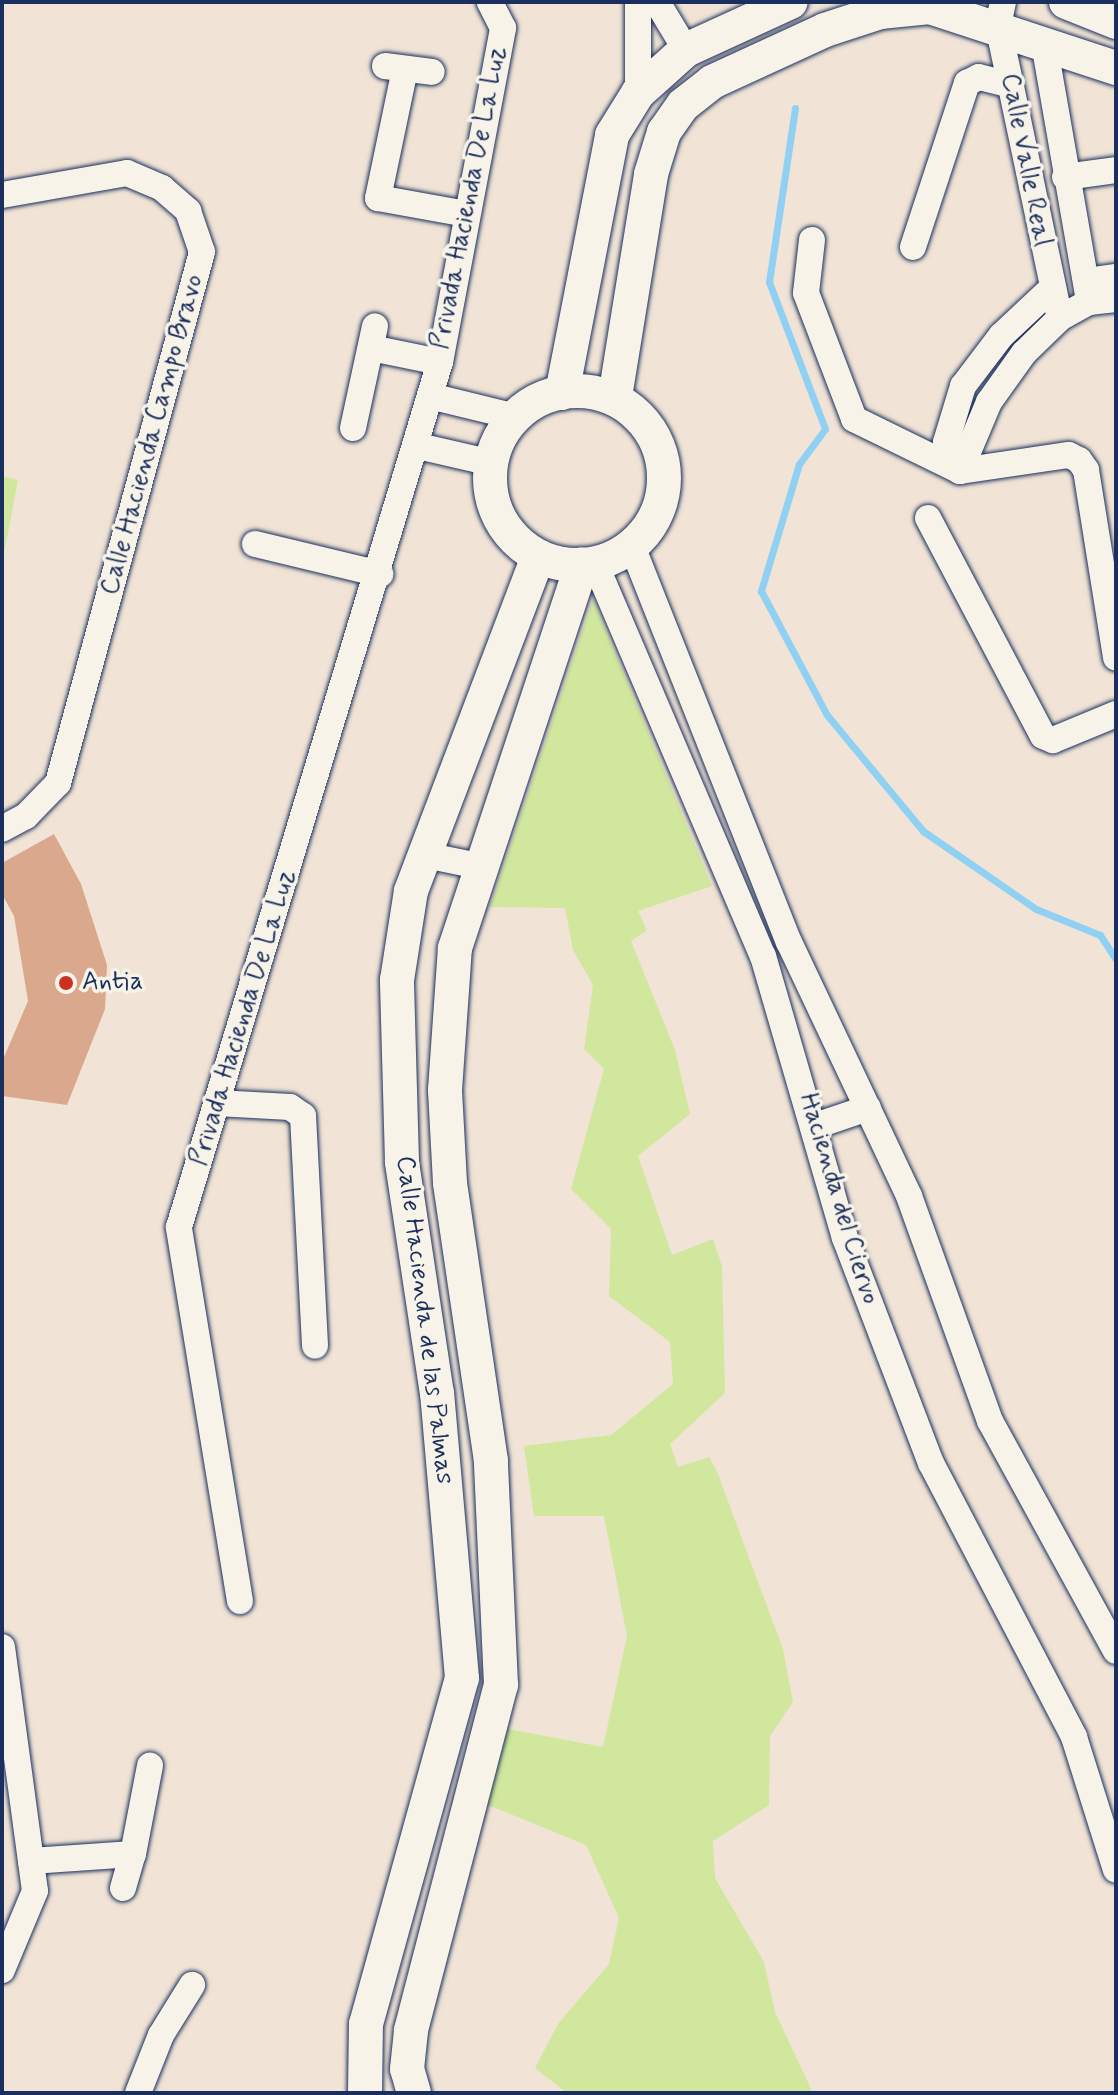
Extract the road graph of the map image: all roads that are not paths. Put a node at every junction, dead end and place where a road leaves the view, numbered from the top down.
1 (490, 2) edge
2 (638, 2) edge
3 (657, 2) edge
4 (791, 2) edge
5 (1066, 2) edge
6 (1001, 14) edge
7 (1116, 22) edge
8 (1044, 43) junction
9 (686, 50) junction
10 (1116, 68) edge
11 (432, 72) dead end
12 (1010, 85) junction
13 (638, 93) junction
14 (1116, 170) edge
15 (1065, 177) junction
16 (2, 195) edge
17 (467, 214) junction
18 (812, 240) dead end
19 (913, 247) dead end
20 (1116, 277) edge
21 (1051, 289) junction
22 (1088, 291) junction
23 (1116, 299) edge
24 (1060, 318) junction
25 (440, 362) junction
26 (562, 393) junction
27 (430, 396) junction
28 (615, 397) junction
29 (516, 417) junction
30 (353, 428) dead end
31 (418, 446) junction
32 (492, 463) junction
33 (960, 471) junction
34 (928, 518) dead end
35 (255, 544) dead end
36 (632, 546) junction
37 (538, 556) junction
38 (588, 564) junction
39 (380, 574) junction
40 (1116, 658) edge
41 (1116, 714) edge
42 (2, 829) edge
43 (425, 855) junction
44 (478, 866) junction
45 (217, 1103) junction
46 (868, 1108) junction
47 (815, 1126) junction
48 (315, 1346) dead end
49 (240, 1601) dead end
50 (2, 1648) edge
51 (1116, 1651) edge
52 (150, 1766) dead end
53 (133, 1854) junction
54 (1116, 1857) edge
55 (31, 1861) junction
56 (1116, 1870) edge
57 (123, 1888) dead end
58 (2, 1970) edge
59 (192, 1985) dead end
60 (138, 2093) edge
61 (365, 2093) edge
62 (414, 2093) edge

1 - 17 street, Privada Hacienda De La Luz
2 - 13 street
3 - 9 street
4 - 9 main road
5 - 7 main road
6 - 8 main road
6 - 12 street, Calle Valle Real
6 - 28 main road
8 - 10 main road
8 - 15 street, Calle Valle Real
9 - 13 main road
11 - 17 street
12 - 19 street
12 - 21 street, Calle Valle Real
13 - 26 main road
14 - 15 street
15 - 22 street, Calle Valle Real
16 - 42 street, Calle Hacienda Campo Bravo
17 - 25 street, Privada Hacienda De La Luz
18 - 33 street
20 - 22 street
21 - 24 street, Calle Valle Real
21 - 33 street
22 - 23 street
22 - 24 street
24 - 33 street
25 - 27 street, Privada Hacienda De La Luz
25 - 30 street
26 - 28 main road
26 - 29 main road
27 - 29 street
27 - 31 street, Privada Hacienda De La Luz
28 - 36 main road
29 - 32 main road
31 - 32 street
31 - 39 street, Privada Hacienda De La Luz
32 - 37 main road
33 - 40 street
34 - 41 street
35 - 39 street
36 - 38 main road
36 - 46 street, Hacienda del Ciervo
37 - 38 main road
37 - 43 main road, Calle Hacienda de las Palmas
38 - 44 main road, Calle Hacienda de las Palmas
38 - 47 street, Hacienda del Ciervo
39 - 45 street, Privada Hacienda De La Luz
43 - 44 street
43 - 61 main road, Calle Hacienda de las Palmas
44 - 62 main road, Calle Hacienda de las Palmas
45 - 48 street
45 - 49 street, Privada Hacienda De La Luz
46 - 47 street
46 - 51 street, Hacienda del Ciervo
47 - 54 street, Hacienda del Ciervo
50 - 55 street
52 - 53 street
53 - 55 street
53 - 57 street
54 - 56 street, Hacienda del Ciervo
55 - 58 street
59 - 60 street

